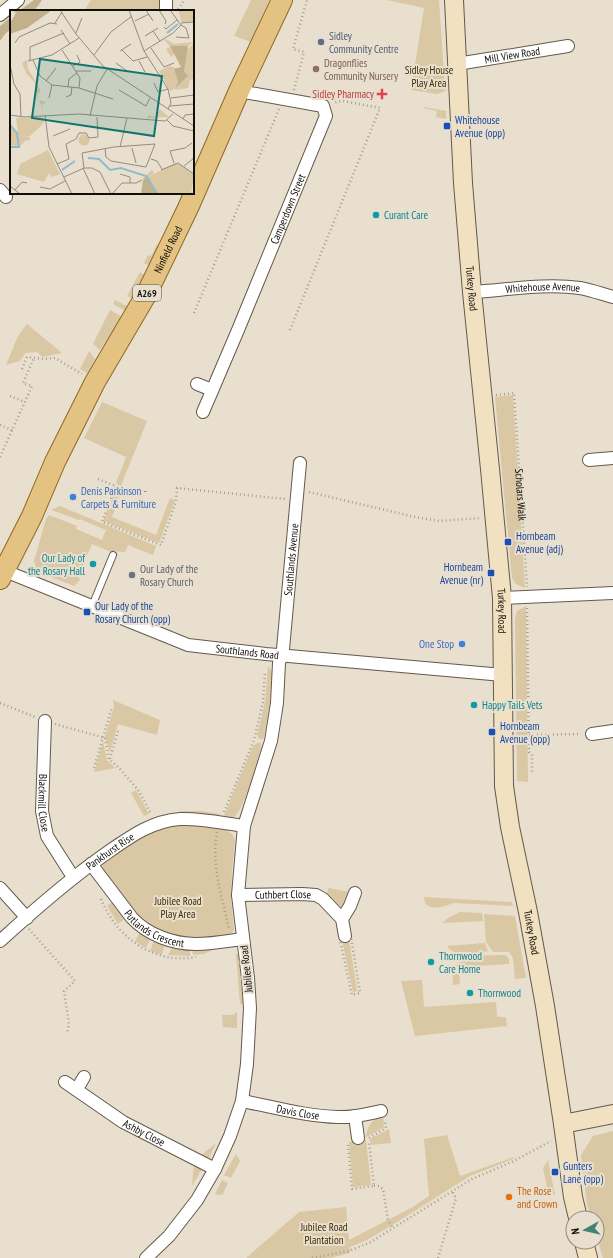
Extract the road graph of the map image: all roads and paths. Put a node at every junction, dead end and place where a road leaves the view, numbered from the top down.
1 (18, 0) edge
2 (185, 0) edge
3 (282, 0) edge
4 (307, 0) edge
5 (454, 0) edge
6 (177, 10) edge
7 (0, 15) edge
8 (568, 46) dead end
9 (457, 64) junction
10 (239, 91) junction
11 (287, 100) junction
12 (323, 106) junction
13 (472, 292) junction
14 (613, 296) edge
15 (194, 313) dead end
16 (290, 330) dead end
17 (34, 358) junction
18 (22, 369) dead end
19 (78, 372) dead end
20 (197, 384) dead end
21 (212, 390) junction
22 (514, 393) dead end
23 (10, 396) dead end
24 (25, 402) junction
25 (202, 412) dead end
26 (0, 425) edge
27 (12, 430) junction
28 (0, 458) edge
29 (613, 458) edge
30 (589, 460) dead end
31 (300, 463) dead end
32 (98, 479) dead end
33 (298, 496) junction
34 (495, 517) junction
35 (113, 555) dead end
36 (3, 575) edge
37 (613, 593) edge
38 (527, 597) junction
39 (502, 598) junction
40 (92, 606) junction
41 (266, 654) junction
42 (281, 655) junction
43 (503, 675) junction
44 (0, 703) edge
45 (112, 707) dead end
46 (45, 721) junction
47 (118, 731) dead end
48 (613, 731) edge
49 (587, 734) joint
50 (529, 735) junction
51 (103, 737) junction
52 (109, 759) junction
53 (94, 768) dead end
54 (532, 773) dead end
55 (219, 822) junction
56 (155, 824) junction
57 (244, 826) junction
58 (91, 864) junction
59 (74, 877) junction
60 (104, 881) junction
61 (0, 888) edge
62 (355, 893) dead end
63 (238, 895) junction
64 (24, 919) junction
65 (342, 919) junction
66 (345, 936) junction
67 (237, 940) junction
68 (0, 941) edge
69 (198, 957) dead end
70 (67, 1034) dead end
71 (84, 1077) dead end
72 (65, 1082) dead end
73 (77, 1089) junction
74 (242, 1101) junction
75 (381, 1111) joint
76 (613, 1114) edge
77 (355, 1116) junction
78 (563, 1129) junction
79 (363, 1138) junction
80 (214, 1170) junction
81 (374, 1186) junction
82 (452, 1191) junction
83 (576, 1210) edge
84 (393, 1229) junction
85 (146, 1258) edge
86 (312, 1258) edge
87 (438, 1258) edge

1 - 7 street
2 - 6 path
3 - 10 main road, Ninfield Road / A269
4 - 11 path
5 - 9 street, Turkey Road
8 - 9 street, Mill View Road
9 - 13 street, Turkey Road
10 - 11 street
10 - 36 main road, Ninfield Road / A269
11 - 12 street
11 - 15 path
12 - 16 path
12 - 21 street, Camperdown Street
13 - 14 street, Whitehouse Avenue
13 - 34 street, Turkey Road
17 - 18 path
17 - 19 path
17 - 24 path
20 - 21 street
21 - 25 street, Camperdown Street
22 - 38 path, Scholars Walk
23 - 24 path
24 - 27 path
26 - 27 path
27 - 28 path
29 - 30 street
31 - 33 street, Southlands Avenue
32 - 33 path
33 - 34 path
33 - 42 street, Southlands Avenue
34 - 39 street, Turkey Road
35 - 40 lane
36 - 40 street, Southlands Road
37 - 38 street
38 - 39 street
38 - 50 path, Scholars Walk
39 - 43 street, Turkey Road
40 - 41 street, Southlands Road
41 - 42 street, Southlands Road
41 - 55 path
42 - 43 street, Southlands Road
42 - 57 street, Jubilee Road
43 - 78 street, Turkey Road
44 - 46 path
45 - 51 path
46 - 51 path
46 - 59 street, Blackmill Close
47 - 52 path
48 - 49 street
49 - 50 path
50 - 54 path, Scholars Walk
51 - 52 path
51 - 53 path
52 - 56 path
55 - 56 street, Pankhurst Rise
55 - 57 street, Pankhurst Rise
55 - 67 path
56 - 58 street, Pankhurst Rise
57 - 63 street, Jubilee Road
58 - 59 street, Pankhurst Rise
58 - 60 street, Putlands Crescent
59 - 64 street, Pankhurst Rise
60 - 67 street, Putlands Crescent
60 - 69 path
61 - 64 street
62 - 65 street
63 - 65 street, Cuthbert Close
63 - 67 street, Jubilee Road
64 - 68 street, Pankhurst Rise
64 - 70 path
65 - 66 street
66 - 66 path
67 - 74 street, Jubilee Road
71 - 73 street
72 - 73 street, Ashby Close
73 - 80 street, Ashby Close
74 - 77 street, Davis Close
74 - 80 street, Jubilee Road
75 - 77 street, Davis Close
75 - 79 path
76 - 78 street
77 - 79 street
78 - 82 path
78 - 83 street, Turkey Road
79 - 81 path
79 - 81 path
80 - 85 street, Jubilee Road
81 - 84 path
82 - 84 path
82 - 87 path
84 - 86 path

